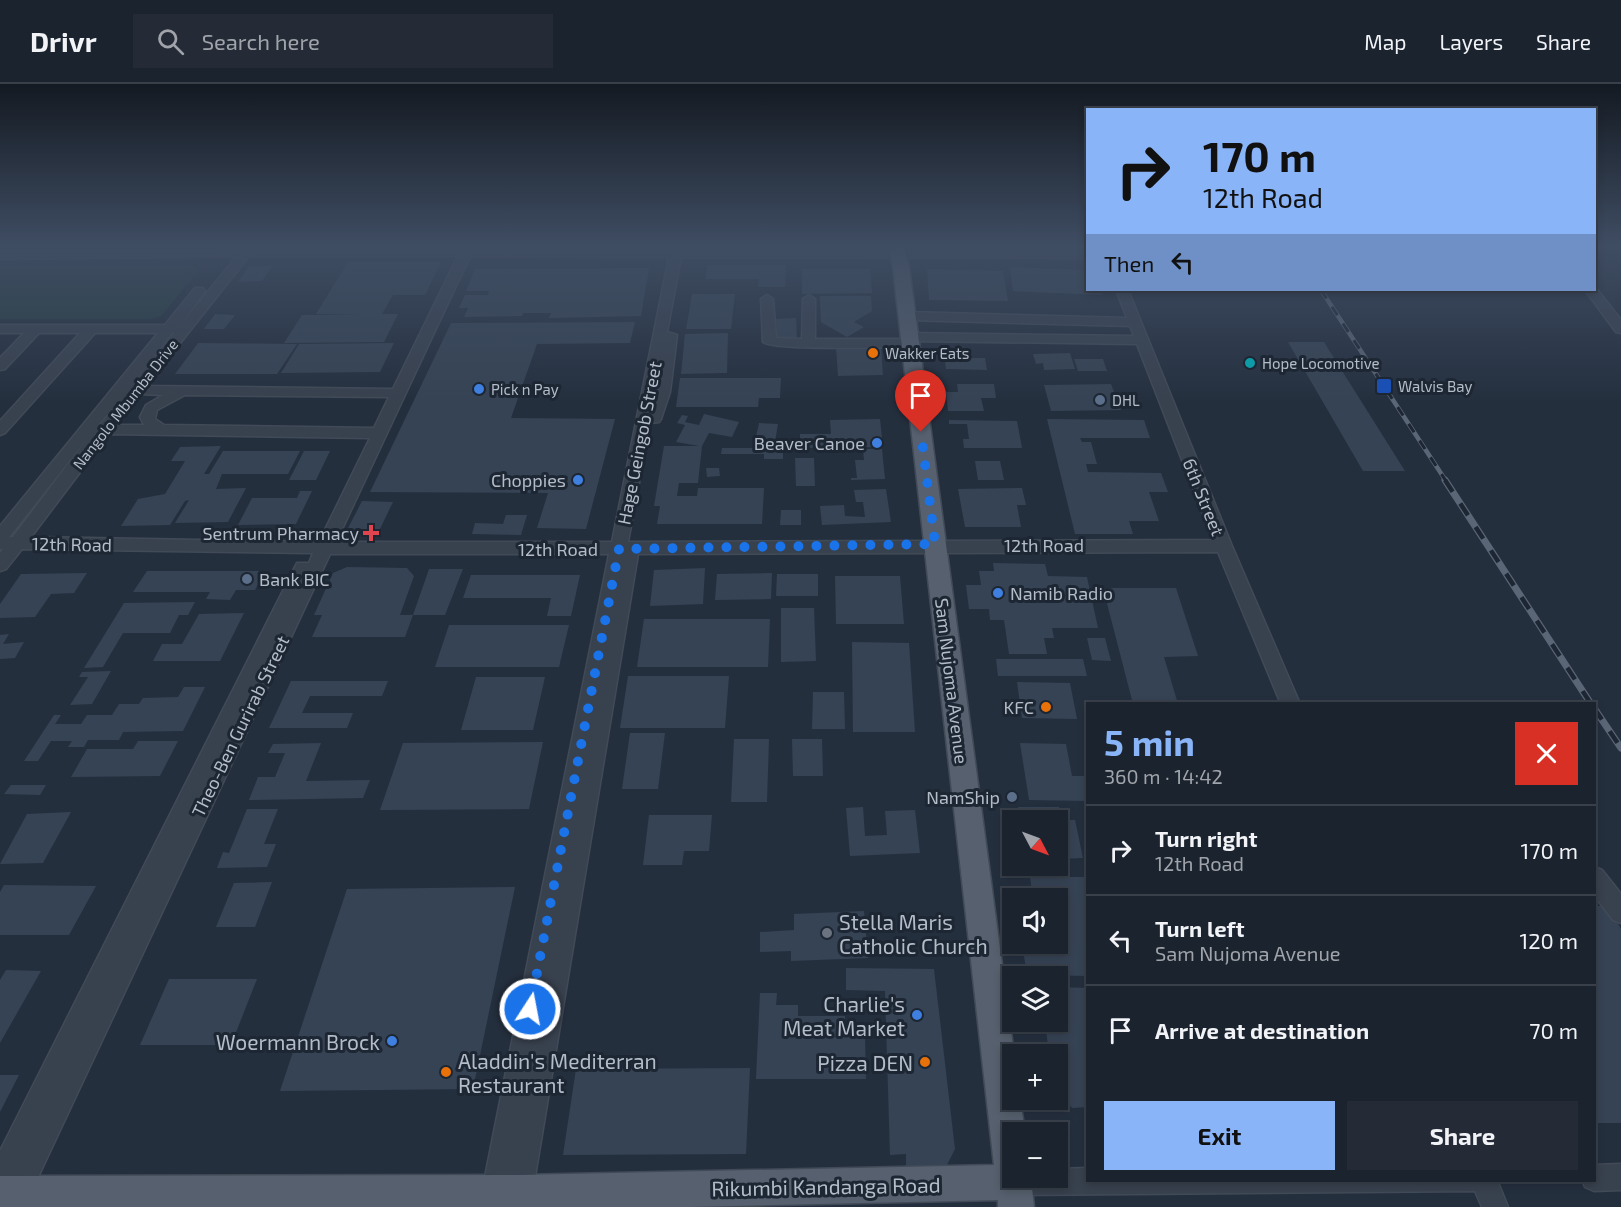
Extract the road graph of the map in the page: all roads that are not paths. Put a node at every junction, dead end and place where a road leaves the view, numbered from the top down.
1 (197, 297) edge
2 (207, 297) edge
3 (439, 297) edge
4 (673, 297) edge
5 (905, 297) edge
6 (1125, 297) edge
7 (1597, 297) edge
8 (767, 299) dead end
9 (809, 300) dead end
10 (1033, 320) junction
11 (1134, 322) junction
12 (0, 329) edge
13 (35, 329) junction
14 (91, 329) junction
15 (168, 329) junction
16 (184, 329) junction
17 (1621, 329) edge
18 (908, 332) junction
19 (1037, 339) junction
20 (1142, 340) junction
21 (808, 343) junction
22 (0, 366) edge
23 (119, 390) junction
24 (135, 390) junction
25 (190, 391) junction
26 (392, 393) junction
27 (88, 429) junction
28 (106, 429) junction
29 (160, 429) junction
30 (0, 430) edge
31 (373, 433) junction
32 (0, 537) edge
33 (0, 543) edge
34 (17, 543) junction
35 (935, 544) junction
36 (1224, 546) junction
37 (319, 548) junction
38 (625, 549) junction
39 (0, 565) edge
40 (1291, 702) edge
41 (1596, 880) edge
42 (1621, 912) edge
43 (1006, 1122) edge
44 (1621, 1177) edge
45 (1596, 1178) edge
46 (1166, 1182) edge
47 (1485, 1182) edge
48 (1002, 1183) edge
49 (1068, 1183) edge
50 (6, 1194) edge
51 (506, 1200) edge
52 (1495, 1207) edge

1 - 15 street, Nangolo Mbumba Drive
2 - 16 street, Nangolo Mbumba Drive
3 - 26 street, Theo-Ben Gurirab Street
4 - 38 street, Hage Geingob Street
5 - 18 main road, Sam Nujoma Avenue
6 - 11 street, 6th Street
7 - 17 street
8 - 21 street
9 - 21 street
10 - 11 street
10 - 18 street
10 - 19 street
11 - 20 street, 6th Street
12 - 13 street
13 - 14 street
13 - 22 street
14 - 15 street
14 - 30 street
15 - 16 street
15 - 23 street, Nangolo Mbumba Drive
16 - 24 street, Nangolo Mbumba Drive
18 - 19 street
18 - 21 street
18 - 35 main road, Sam Nujoma Avenue
19 - 20 street
20 - 36 street, 6th Street
23 - 24 street
23 - 27 street, Nangolo Mbumba Drive
24 - 25 street
24 - 28 street, Nangolo Mbumba Drive
25 - 26 street
25 - 29 street
26 - 31 street, Theo-Ben Gurirab Street
27 - 28 street
27 - 32 street, Nangolo Mbumba Drive
28 - 29 street
28 - 34 street, Nangolo Mbumba Drive
29 - 31 street
31 - 37 street, Theo-Ben Gurirab Street
33 - 34 street, 12th Road
34 - 37 street, 12th Road
34 - 39 street, Nangolo Mbumba Drive
35 - 36 street, 12th Road
35 - 38 street, 12th Road
35 - 43 main road, Sam Nujoma Avenue
36 - 40 street, 6th Street
37 - 38 street, 12th Road
37 - 50 street, Theo-Ben Gurirab Street
38 - 51 street, Hage Geingob Street
41 - 42 street
44 - 45 street
46 - 49 street, Rikumbi Kandanga Road
47 - 52 street
48 - 51 main road, Rikumbi Kandanga Road
50 - 51 main road, Rikumbi Kandanga Road

